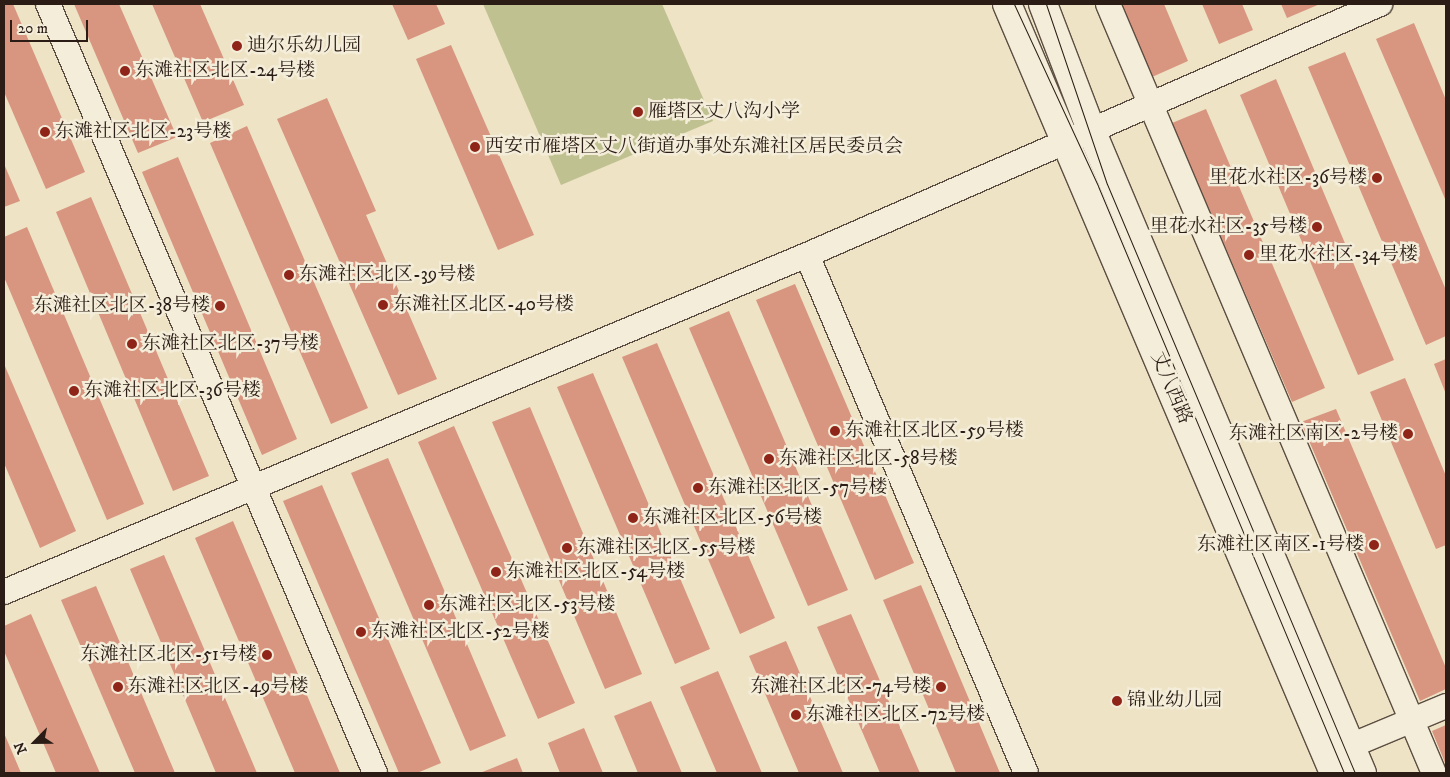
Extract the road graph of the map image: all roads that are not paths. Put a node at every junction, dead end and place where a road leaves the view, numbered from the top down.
1 (48, 4) edge
2 (1007, 4) edge
3 (1043, 4) edge
4 (1108, 4) edge
5 (1380, 4) edge
6 (1150, 104) junction
7 (1091, 130) junction
8 (1065, 140) junction
9 (807, 254) junction
10 (252, 486) junction
11 (4, 592) edge
12 (1446, 706) edge
13 (1412, 721) junction
14 (1350, 746) junction
15 (375, 773) edge
16 (1026, 773) edge
17 (1334, 773) edge
18 (1362, 773) edge
19 (1434, 773) edge

1 - 10 street
2 - 8 main road, 丈八西路
3 - 7 main road, 丈八西路
4 - 6 street
5 - 6 street
6 - 7 street
6 - 13 street
7 - 8 street
7 - 14 main road, 丈八西路
8 - 9 street
8 - 17 main road, 丈八西路
9 - 10 street
9 - 16 street
10 - 11 street
10 - 15 street
12 - 13 street
13 - 14 street
13 - 19 street
14 - 18 main road, 丈八西路

